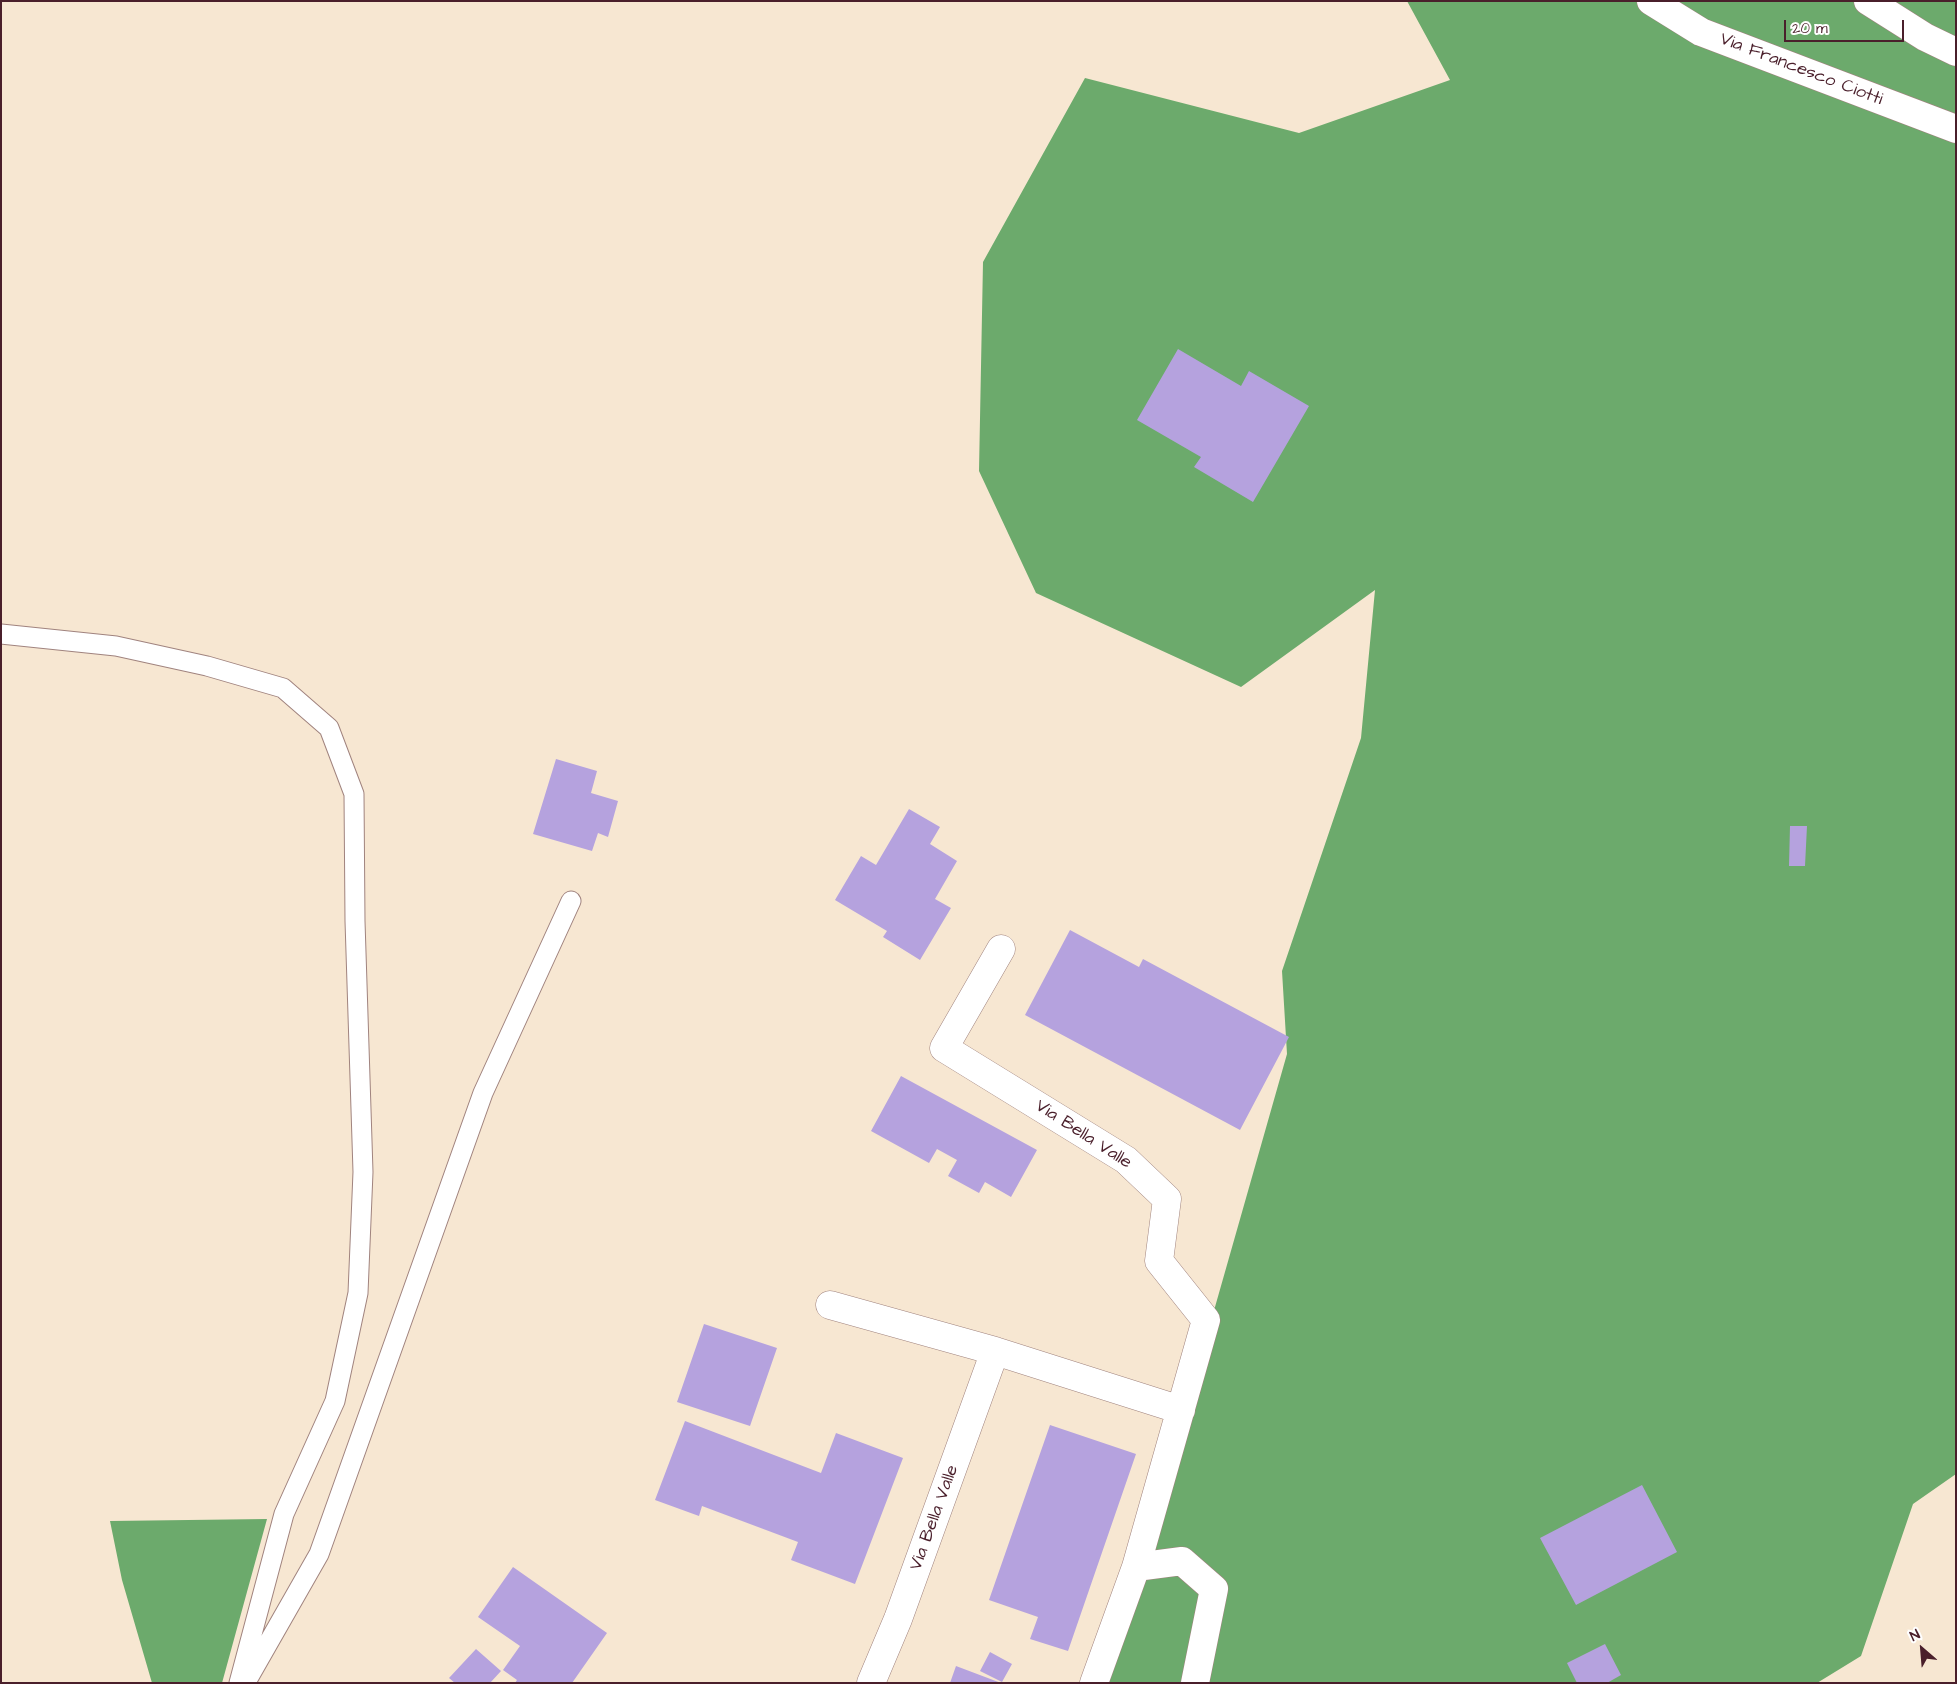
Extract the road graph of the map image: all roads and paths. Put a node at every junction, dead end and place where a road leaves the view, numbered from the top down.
1 (1651, 1) edge
2 (1868, 1) edge
3 (1956, 52) edge
4 (1956, 129) edge
5 (1, 634) edge
6 (571, 901) dead end
7 (1001, 949) dead end
8 (830, 1305) dead end
9 (995, 1351) junction
10 (1181, 1410) junction
11 (1136, 1567) junction
12 (239, 1683) edge
13 (246, 1683) edge
14 (871, 1683) edge
15 (1094, 1683) edge
16 (1195, 1683) edge

1 - 4 street, Via Francesco Ciotti
2 - 3 street
5 - 12 lane
6 - 13 lane
7 - 10 street, Via Bella Valle
8 - 9 street
9 - 10 street
9 - 14 street, Via Bella Valle
10 - 11 street, Via Bella Valle
11 - 15 street, Via Bella Valle
11 - 16 street

